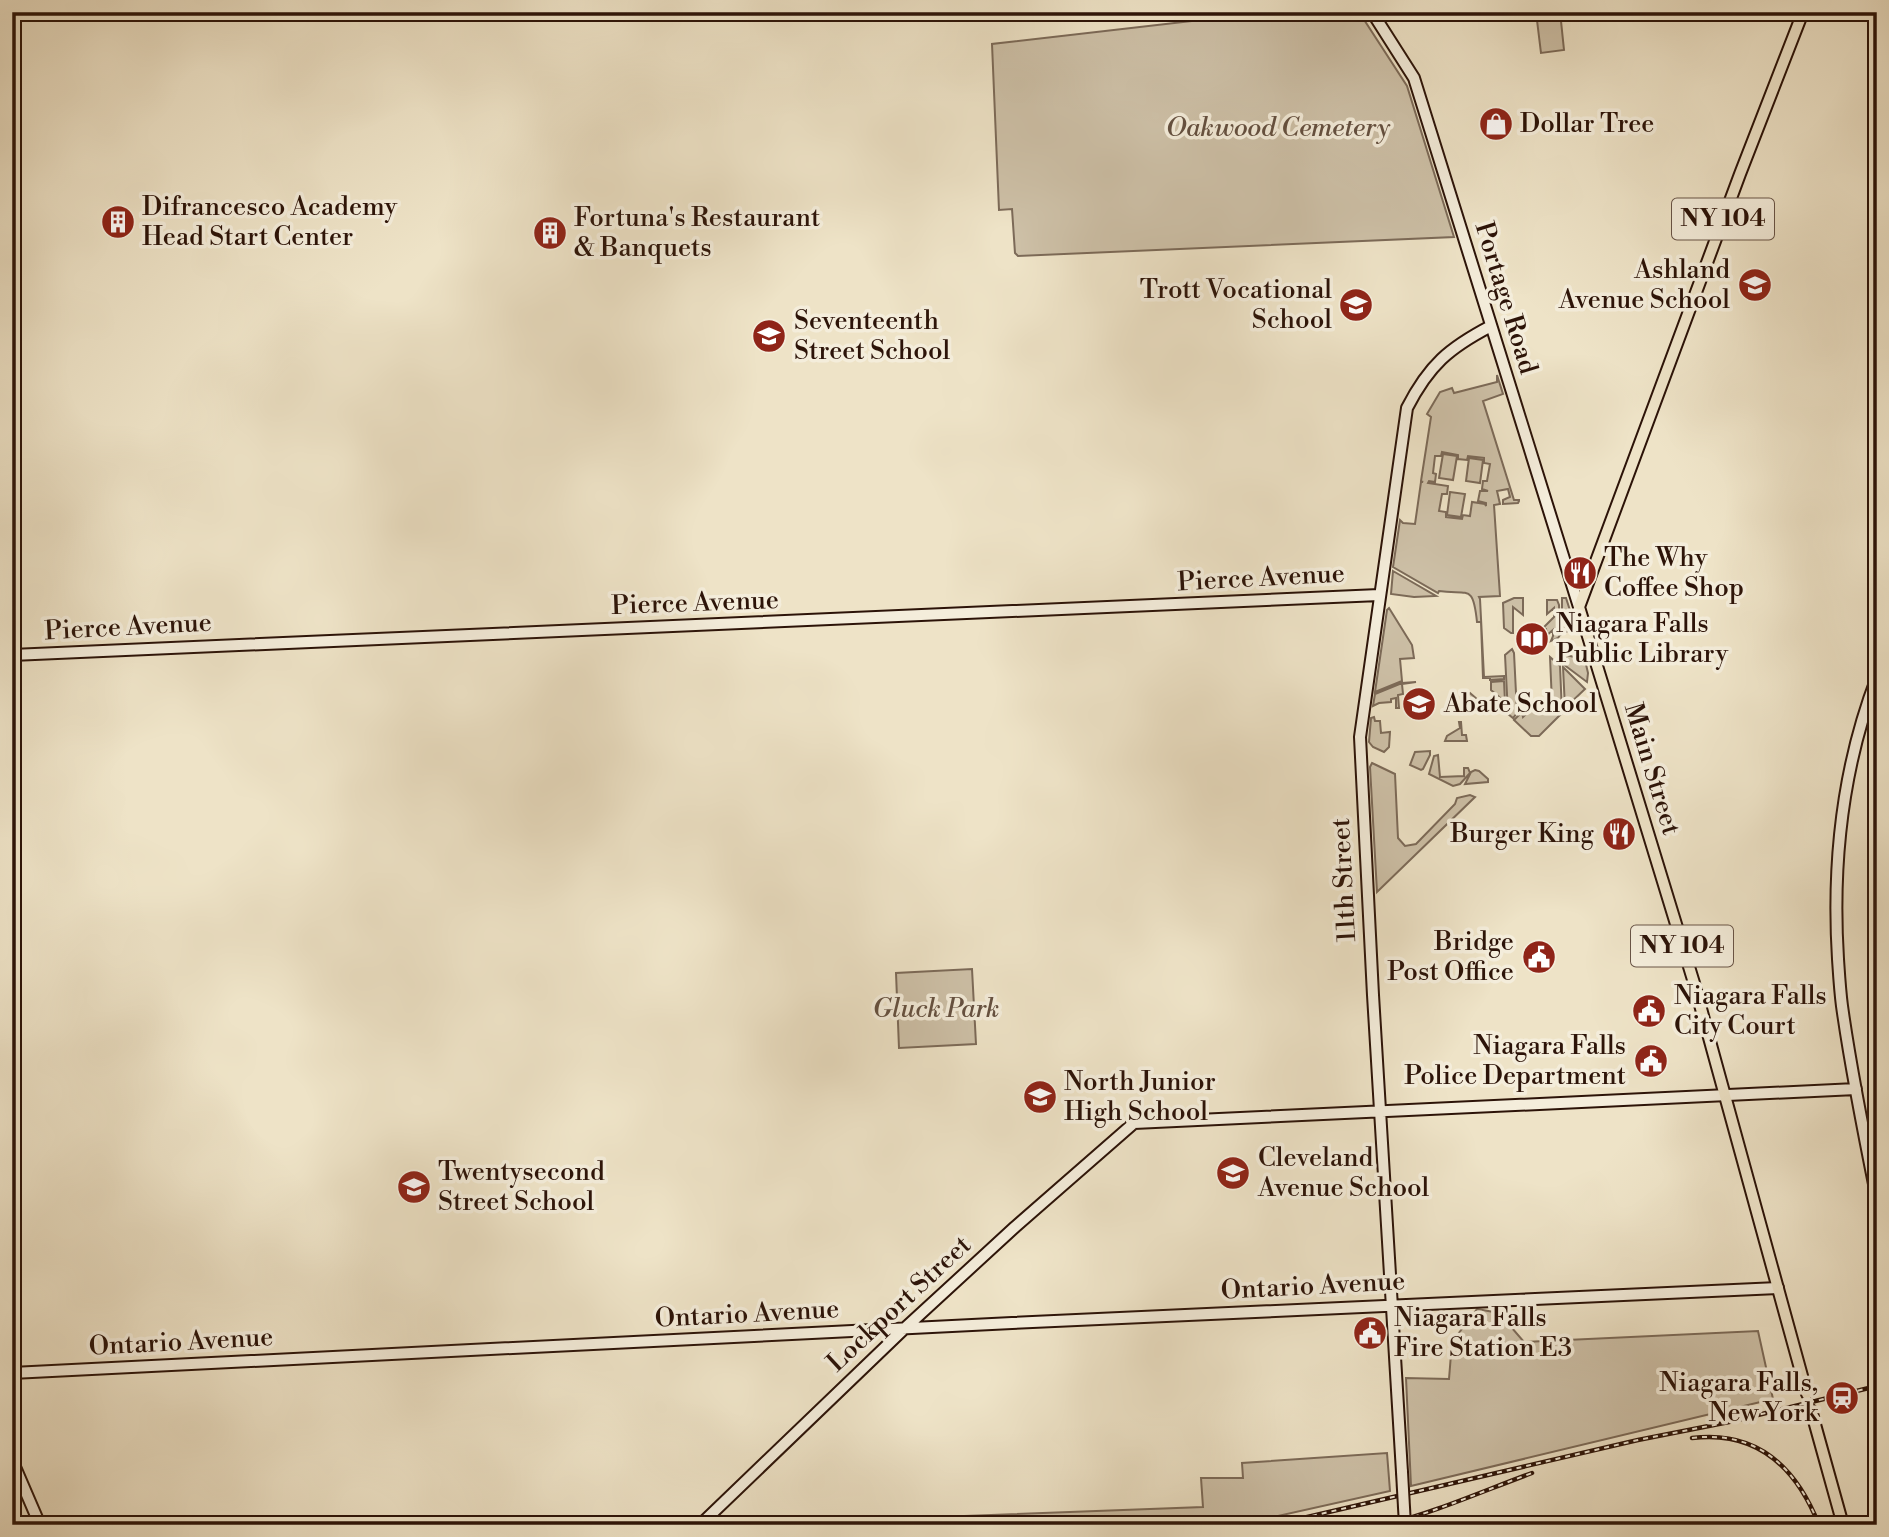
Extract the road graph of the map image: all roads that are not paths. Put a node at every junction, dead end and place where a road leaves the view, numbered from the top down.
1 (1372, 12) edge
2 (1802, 12) edge
3 (1491, 326) junction
4 (1379, 595) junction
5 (1579, 607) junction
6 (12, 655) edge
7 (1877, 677) edge
8 (1856, 1089) junction
9 (1724, 1095) junction
10 (1380, 1111) junction
11 (1877, 1199) edge
12 (1777, 1287) junction
13 (1392, 1305) junction
14 (904, 1329) junction
15 (12, 1373) edge
16 (1807, 1394) dead end
17 (1811, 1410) dead end
18 (12, 1460) edge
19 (40, 1525) edge
20 (700, 1525) edge
21 (1405, 1525) edge
22 (1843, 1525) edge

1 - 3 street, Portage Road
2 - 5 main road, NY 104
3 - 4 street, 11th Street
3 - 5 street, Portage Road
4 - 6 street, Pierce Avenue
4 - 10 street, 11th Street
5 - 9 main road, Main Street / NY 104
7 - 8 street
8 - 9 street
8 - 11 street
9 - 10 street
9 - 12 main road, Main Street / NY 104
10 - 13 street, 11th Street
10 - 14 street, Lockport Street
12 - 13 street, Ontario Avenue
12 - 16 main road, Main Street / NY 104
13 - 14 street, Ontario Avenue
13 - 21 street, 11th Street, bridge
14 - 15 street, Ontario Avenue
14 - 20 street, Lockport Street
17 - 22 main road
18 - 19 street

